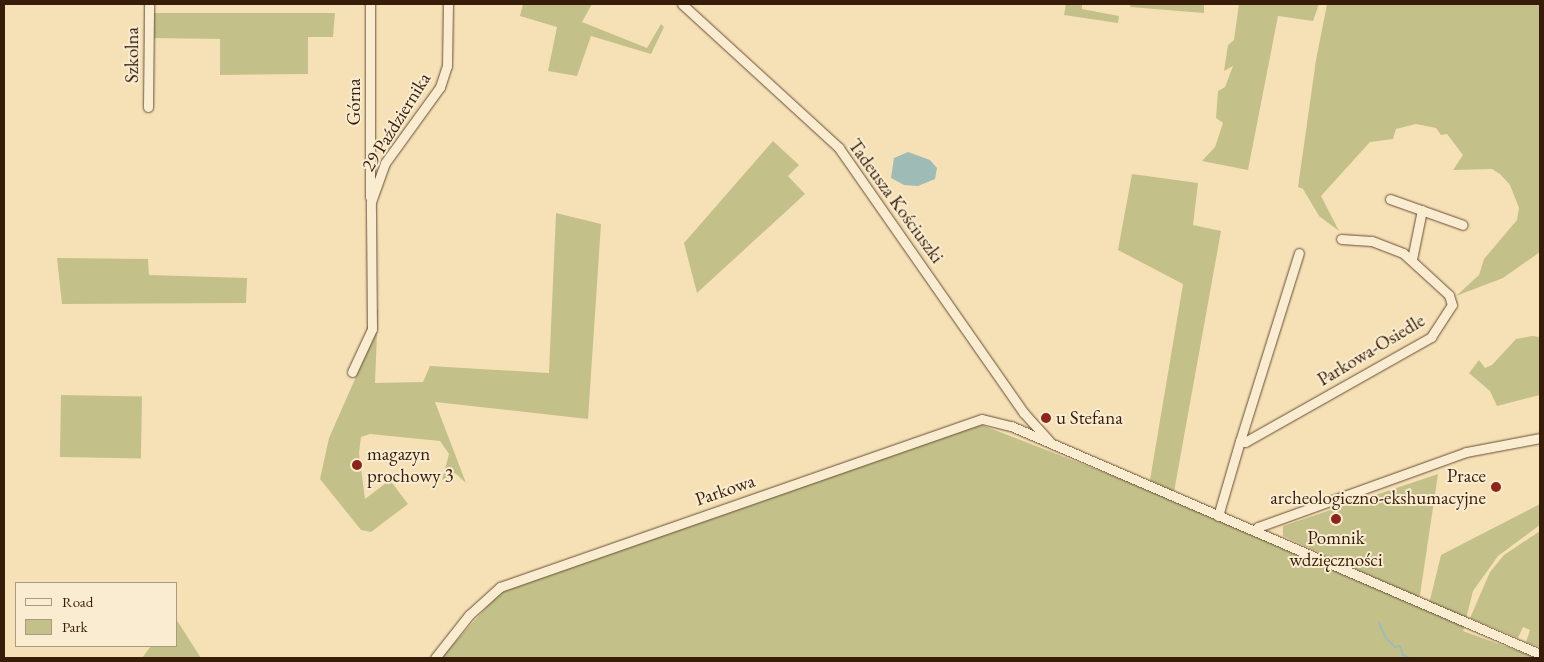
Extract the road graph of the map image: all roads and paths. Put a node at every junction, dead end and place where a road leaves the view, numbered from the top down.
1 (149, 4) edge
2 (370, 4) edge
3 (448, 4) edge
4 (682, 4) edge
5 (148, 107) dead end
6 (372, 198) junction
7 (1390, 199) dead end
8 (1422, 210) junction
9 (1463, 225) dead end
10 (1340, 239) dead end
11 (1299, 253) dead end
12 (1412, 259) junction
13 (352, 372) dead end
14 (1540, 438) edge
15 (1240, 441) junction
16 (1052, 445) junction
17 (1218, 516) junction
18 (1255, 531) junction
19 (1540, 654) edge
20 (435, 658) edge

1 - 5 street, Szkolna
2 - 6 street, Górna
3 - 6 street, 29 Października
4 - 16 street, Tadeusza Kościuszki
6 - 13 street, 29 Października
7 - 8 street
8 - 9 street
8 - 12 street
10 - 12 street, Parkowa-Osiedle
11 - 15 street
12 - 15 street, Parkowa-Osiedle
14 - 18 street
15 - 17 street
16 - 17 street, Parkowa
16 - 20 street, Parkowa
17 - 18 street, Parkowa
18 - 19 street, Parkowa

